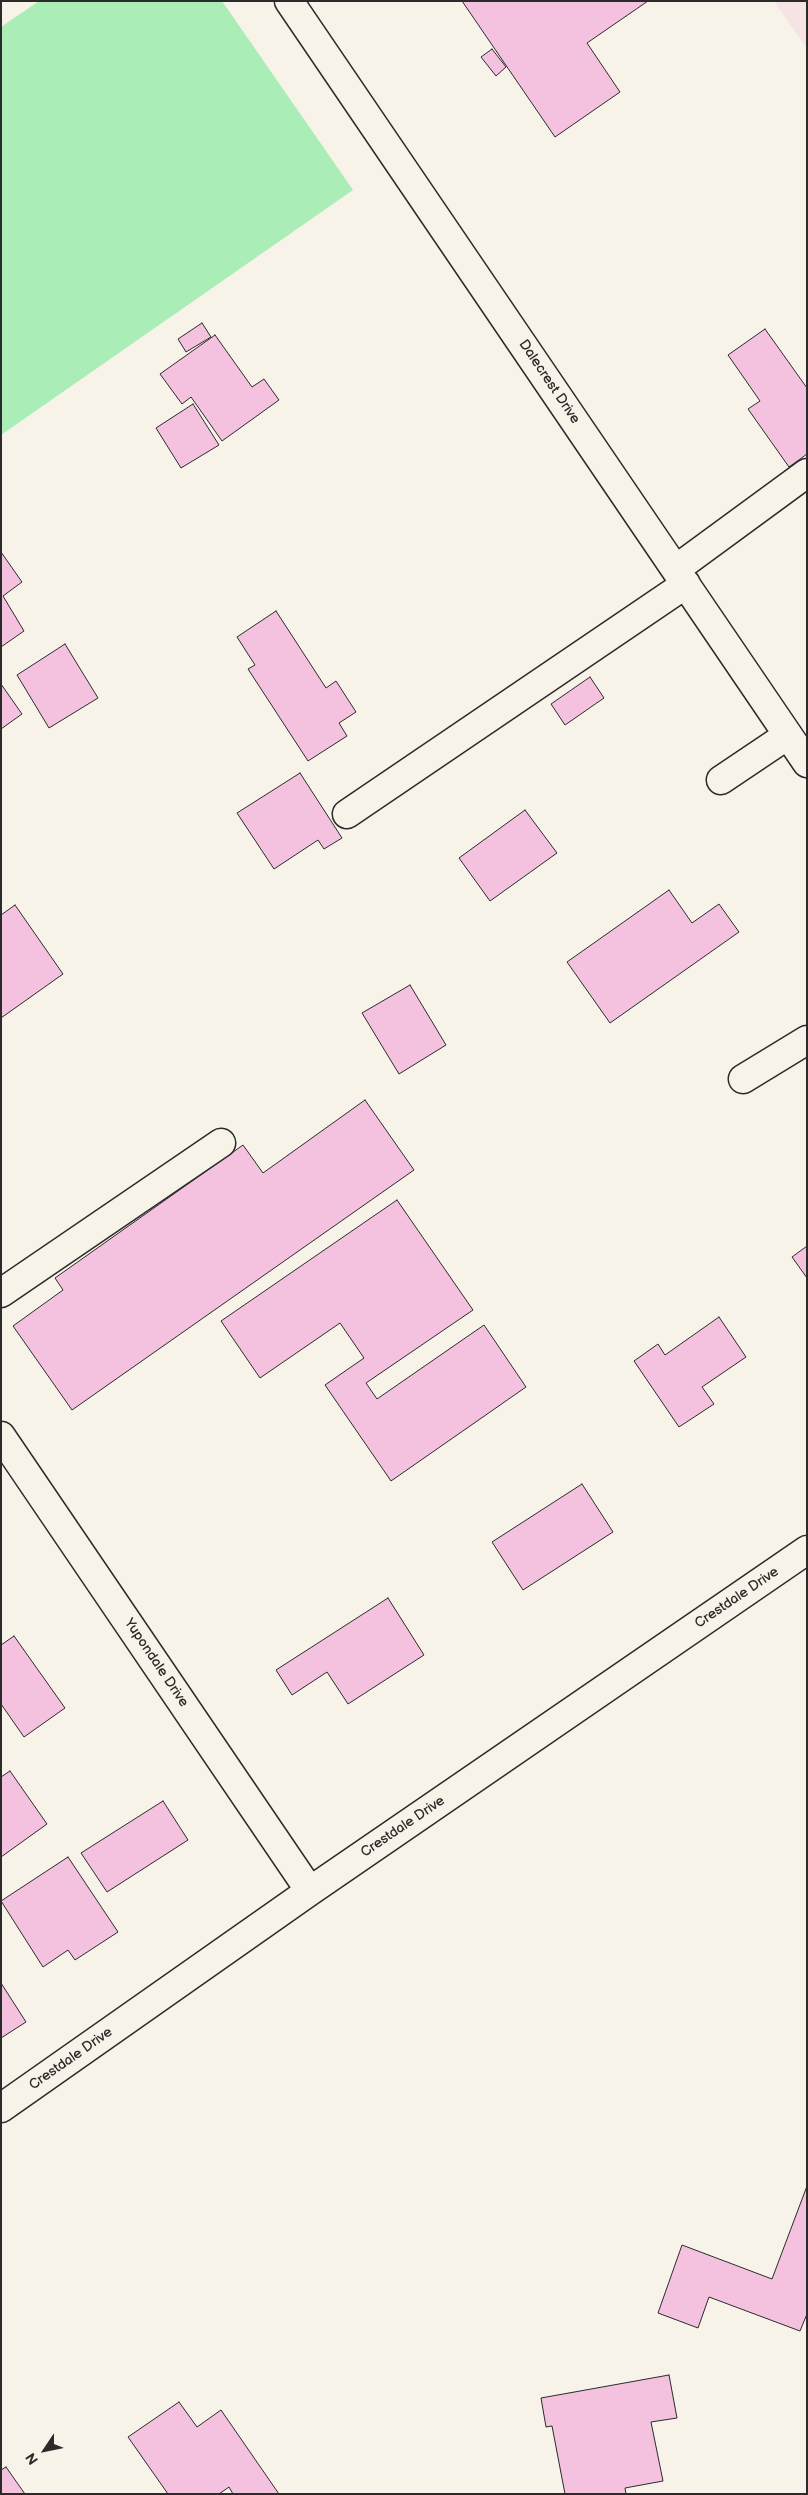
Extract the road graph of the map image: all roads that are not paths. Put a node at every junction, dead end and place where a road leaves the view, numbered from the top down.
1 (289, 1) edge
2 (807, 473) edge
3 (681, 576) junction
4 (788, 735) junction
5 (807, 763) edge
6 (721, 780) dead end
7 (347, 814) dead end
8 (807, 1040) edge
9 (743, 1079) dead end
10 (221, 1143) dead end
11 (1, 1293) edge
12 (1, 1436) edge
13 (807, 1550) edge
14 (310, 1890) junction
15 (1, 2108) edge

1 - 3 street, Dalecrest Drive
2 - 3 street
3 - 4 street, Dalecrest Drive
3 - 7 street
4 - 5 street, Dalecrest Drive
4 - 6 street
8 - 9 street
10 - 11 street
12 - 14 street, Yupondale Drive
13 - 14 street, Crestdale Drive
14 - 15 street, Crestdale Drive

